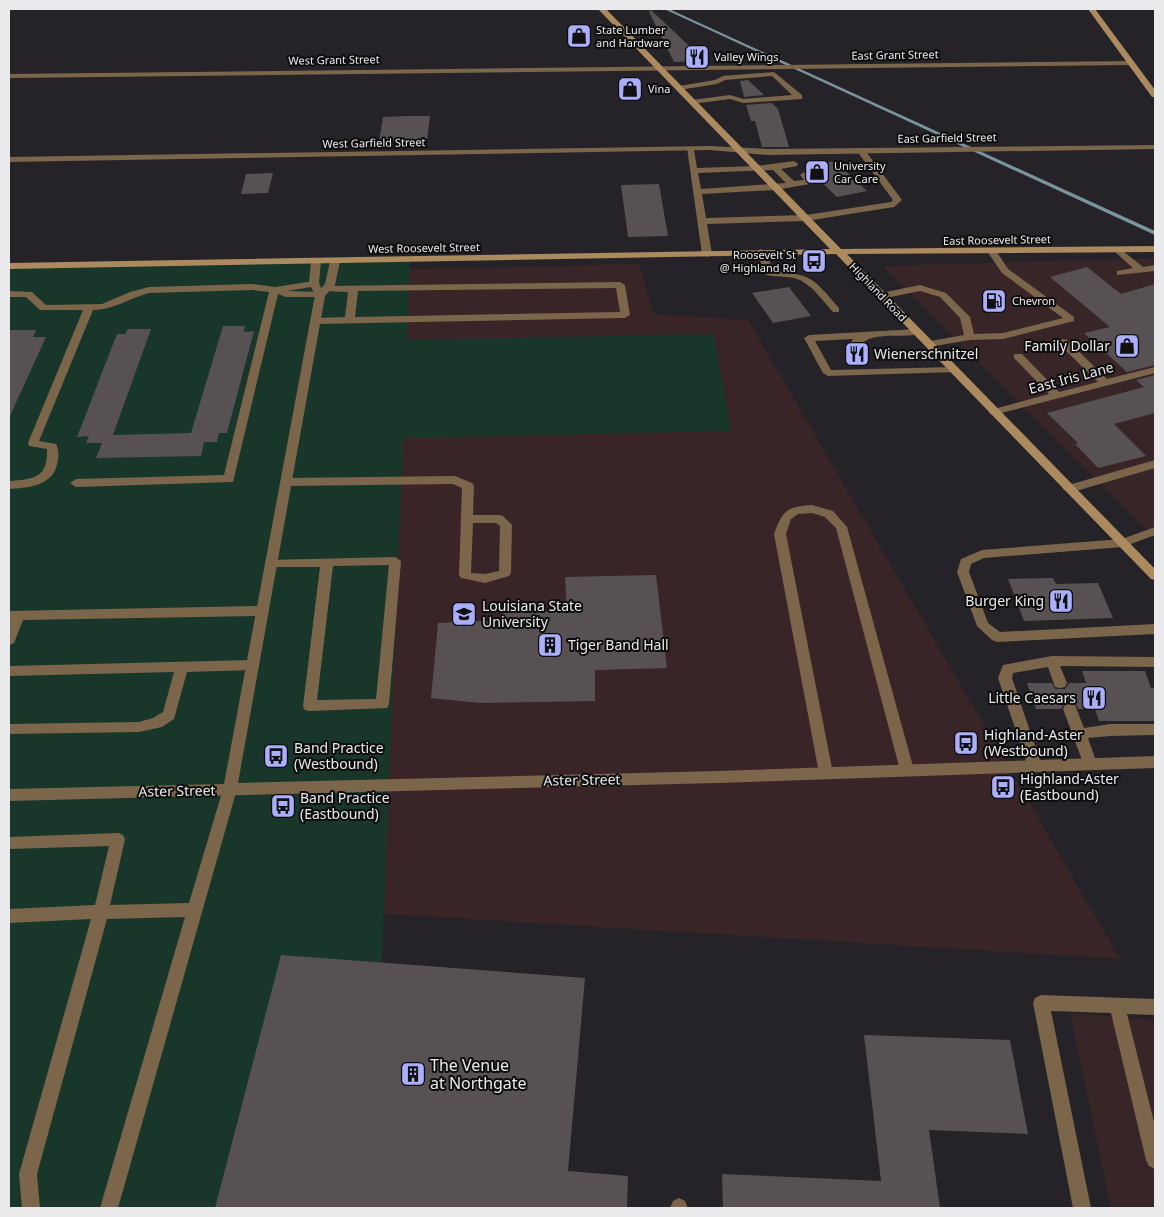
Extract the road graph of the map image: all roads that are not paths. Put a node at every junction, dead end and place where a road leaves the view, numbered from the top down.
1 (602, 9) edge
2 (1092, 9) edge
3 (1131, 63) junction
4 (717, 67) junction
5 (660, 68) junction
6 (9, 76) edge
7 (720, 80) junction
8 (679, 88) junction
9 (1155, 96) edge
10 (730, 97) junction
11 (692, 102) junction
12 (1155, 147) edge
13 (690, 150) junction
14 (740, 151) junction
15 (861, 151) junction
16 (785, 152) junction
17 (9, 160) edge
18 (775, 167) junction
19 (757, 169) junction
20 (694, 171) junction
21 (804, 175) dead end
22 (792, 184) junction
23 (775, 187) junction
24 (697, 192) junction
25 (806, 218) junction
26 (702, 221) junction
27 (1155, 249) edge
28 (1118, 250) junction
29 (992, 251) junction
30 (761, 252) junction
31 (839, 253) junction
32 (708, 254) junction
33 (316, 261) junction
34 (335, 261) junction
35 (9, 266) edge
36 (1155, 268) edge
37 (1142, 270) junction
38 (1120, 273) dead end
39 (353, 289) junction
40 (275, 290) junction
41 (320, 290) junction
42 (9, 294) edge
43 (881, 296) junction
44 (89, 307) junction
45 (836, 310) dead end
46 (350, 320) junction
47 (316, 321) junction
48 (917, 332) junction
49 (865, 335) junction
50 (970, 337) junction
51 (1063, 342) dead end
52 (929, 344) junction
53 (852, 348) dead end
54 (1018, 356) dead end
55 (856, 361) dead end
56 (953, 370) junction
57 (1155, 370) edge
58 (868, 372) junction
59 (1105, 384) junction
60 (1057, 396) junction
61 (994, 412) junction
62 (1155, 464) edge
63 (286, 482) junction
64 (76, 483) dead end
65 (9, 485) edge
66 (1069, 489) junction
67 (467, 519) junction
68 (1155, 531) edge
69 (1123, 543) junction
70 (327, 562) junction
71 (271, 563) junction
72 (1155, 576) edge
73 (262, 611) junction
74 (13, 616) edge
75 (1155, 629) edge
76 (9, 640) edge
77 (1052, 661) junction
78 (1155, 662) edge
79 (252, 665) junction
80 (182, 667) junction
81 (9, 671) edge
82 (1060, 683) dead end
83 (1070, 709) dead end
84 (9, 729) edge
85 (1155, 730) edge
86 (1079, 734) junction
87 (1155, 762) edge
88 (1090, 764) junction
89 (1035, 766) junction
90 (907, 770) junction
91 (826, 773) junction
92 (230, 789) junction
93 (9, 795) edge
94 (9, 844) edge
95 (195, 910) junction
96 (101, 912) junction
97 (9, 916) edge
98 (1117, 1006) junction
99 (1155, 1007) edge
100 (1155, 1160) edge
101 (31, 1208) edge
102 (109, 1208) edge
103 (1082, 1208) edge

1 - 5 main road, Highland Road
2 - 3 main road
3 - 4 street, East Grant Street
3 - 9 main road
4 - 5 street, East Grant Street
4 - 7 street
5 - 6 street, West Grant Street
5 - 8 main road, Highland Road
7 - 8 street
7 - 10 street
7 - 10 street
8 - 11 main road, Highland Road
10 - 11 street
11 - 14 main road, Highland Road
12 - 15 street, East Garfield Street
13 - 14 street, West Garfield Street
13 - 17 street, West Garfield Street
13 - 20 street
14 - 16 street, East Garfield Street
14 - 19 main road, Highland Road
15 - 16 street, East Garfield Street
15 - 25 street
16 - 18 street
18 - 19 street
18 - 22 street
19 - 20 street
19 - 23 main road, Highland Road
20 - 24 street
21 - 22 street
22 - 23 street
23 - 24 street
23 - 25 main road, Highland Road
24 - 26 street
25 - 26 street
25 - 31 main road, Highland Road
26 - 32 street
27 - 28 main road, East Roosevelt Street
28 - 29 main road, East Roosevelt Street
28 - 37 street
29 - 31 main road, East Roosevelt Street
29 - 50 street
30 - 31 main road, West Roosevelt Street
30 - 32 main road, West Roosevelt Street
30 - 45 street
31 - 43 main road, Highland Road
32 - 34 main road, West Roosevelt Street
33 - 34 main road, West Roosevelt Street
33 - 35 main road, West Roosevelt Street
33 - 41 street
34 - 41 street
36 - 37 street
37 - 38 street
39 - 41 street
39 - 46 street
39 - 46 street
40 - 41 street
40 - 44 street
40 - 64 street
41 - 47 street
42 - 44 street
43 - 48 main road, Highland Road
43 - 50 street
44 - 65 street
46 - 47 street
47 - 63 street
48 - 49 street
48 - 52 main road, Highland Road
49 - 53 street
49 - 58 street
50 - 52 street
51 - 59 street
52 - 56 main road, Highland Road
54 - 60 street
55 - 58 street
56 - 58 street
56 - 61 main road, Highland Road
57 - 59 street, East Iris Lane
59 - 60 street, East Iris Lane
60 - 61 street, East Iris Lane
61 - 66 main road, Highland Road
62 - 66 street
63 - 67 street
63 - 71 street
66 - 69 main road, Highland Road
67 - 67 street
68 - 69 street
69 - 72 main road, Highland Road
69 - 75 street
70 - 70 street
70 - 71 street
71 - 73 street
73 - 74 street
73 - 79 street
74 - 76 street
77 - 78 street
77 - 82 street
77 - 89 street
79 - 80 street
79 - 92 street
80 - 81 street
80 - 84 street
83 - 86 street
85 - 86 street
86 - 88 street
87 - 88 street, Aster Street
88 - 89 street, Aster Street
89 - 90 street, Aster Street
90 - 91 street, Aster Street
90 - 91 street
91 - 92 street, Aster Street
92 - 93 street, Aster Street
92 - 95 street
94 - 96 street
95 - 96 street
95 - 102 street
96 - 97 street
96 - 101 street
98 - 99 street
98 - 100 street
98 - 103 street

